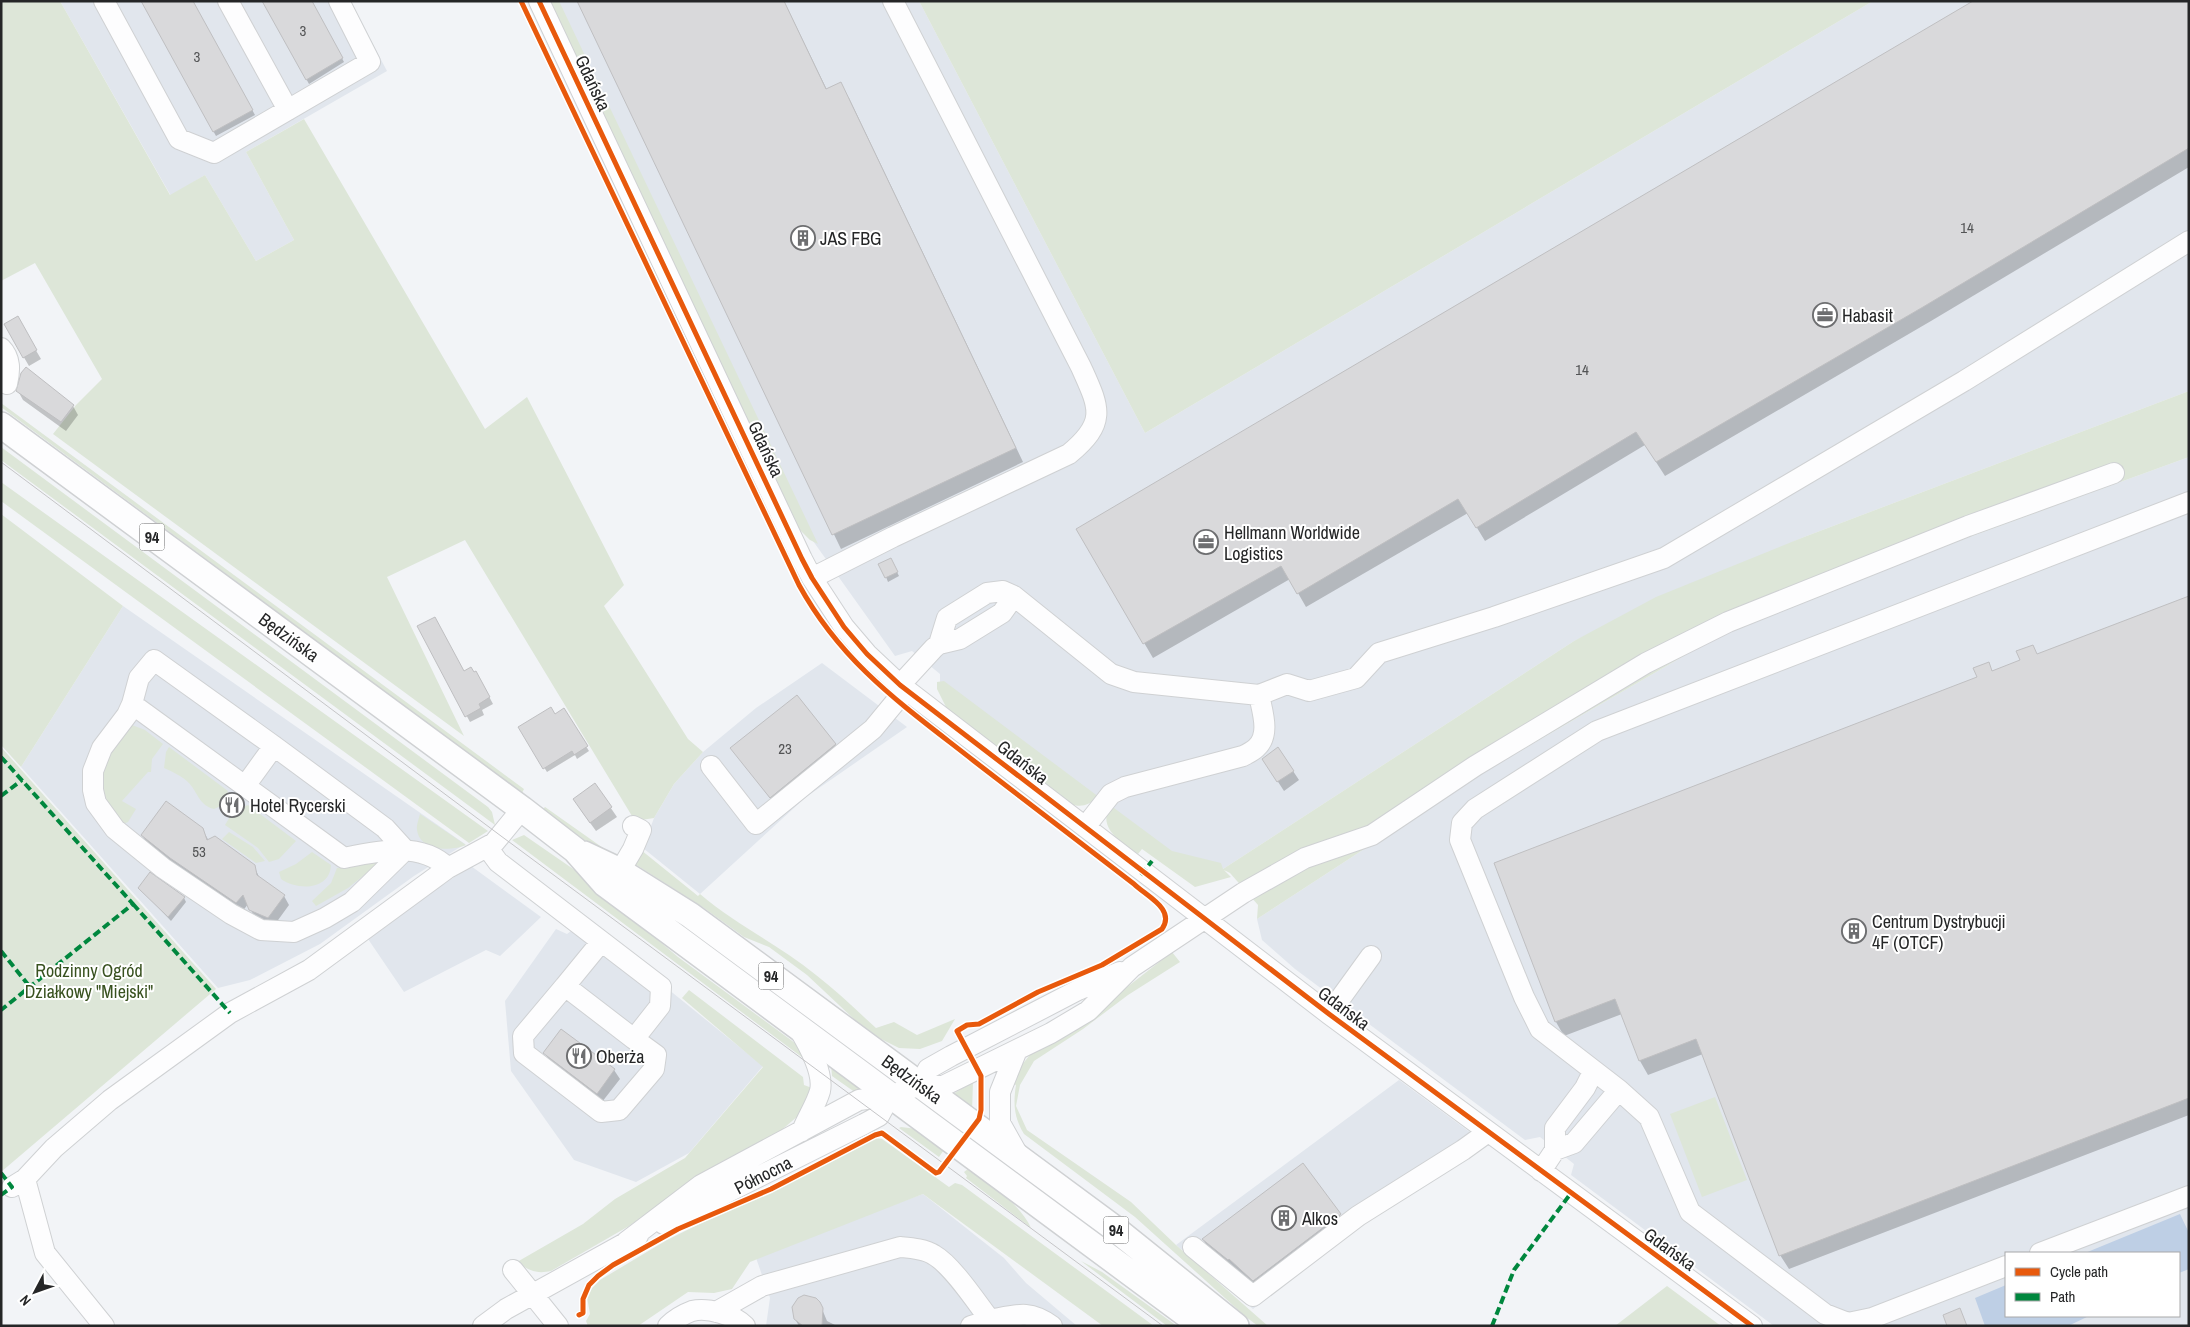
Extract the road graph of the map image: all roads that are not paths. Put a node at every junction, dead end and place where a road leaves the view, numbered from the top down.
1 (104, 1) edge
2 (228, 1) edge
3 (339, 1) edge
4 (539, 1) edge
5 (893, 1) edge
6 (288, 110) junction
7 (2189, 241) edge
8 (1, 348) edge
9 (7, 384) dead end
10 (1, 425) edge
11 (2114, 473) dead end
12 (2189, 502) edge
13 (812, 578) junction
14 (903, 687) junction
15 (1259, 695) junction
16 (132, 704) junction
17 (274, 746) junction
18 (711, 766) dead end
19 (245, 786) junction
20 (522, 809) junction
21 (632, 826) dead end
22 (1085, 827) junction
23 (488, 847) junction
24 (405, 850) junction
25 (575, 850) junction
26 (448, 868) junction
27 (620, 871) junction
28 (1204, 919) junction
29 (601, 942) junction
30 (1371, 956) dead end
31 (1132, 967) junction
32 (565, 986) junction
33 (1329, 1014) junction
34 (798, 1028) junction
35 (634, 1039) junction
36 (1017, 1050) junction
37 (1593, 1072) junction
38 (920, 1085) junction
39 (1619, 1090) junction
40 (890, 1096) junction
41 (802, 1131) junction
42 (1488, 1132) junction
43 (1555, 1150) junction
44 (1020, 1159) junction
45 (1541, 1171) junction
46 (2189, 1196) edge
47 (626, 1242) junction
48 (1193, 1247) dead end
49 (2043, 1252) edge
50 (2005, 1266) edge
51 (513, 1270) dead end
52 (534, 1294) junction
53 (719, 1319) edge
54 (990, 1320) junction
55 (104, 1326) edge
56 (483, 1326) edge
57 (558, 1326) edge
58 (668, 1326) edge
59 (745, 1326) edge
60 (971, 1326) edge
61 (1052, 1326) edge
62 (1202, 1326) edge
63 (1236, 1326) edge
64 (1752, 1326) edge

1 - 6 street
2 - 6 street
3 - 6 street
4 - 13 street, Gdańska
5 - 13 street
7 - 15 street
8 - 9 street
10 - 20 main road, Będzińska / 94
11 - 28 street, Północna
12 - 37 street
13 - 14 street, Gdańska
14 - 15 street
14 - 18 street
14 - 22 street, Gdańska
15 - 22 street
16 - 17 street
16 - 19 street
16 - 24 street
17 - 19 street
17 - 24 street
19 - 24 street
20 - 23 street
20 - 25 main road, Będzińska / 94
21 - 27 street
22 - 28 street, Gdańska
23 - 26 street
23 - 29 street
24 - 26 street
25 - 27 main road, Będzińska / 94
25 - 34 main road, Będzińska / 94
26 - 55 street
27 - 38 main road, Będzińska / 94
28 - 31 street, Północna
28 - 33 street, Gdańska
29 - 32 street
29 - 35 street
30 - 33 street
31 - 36 street, Północna
31 - 38 street, Północna
32 - 35 street
32 - 35 street
33 - 42 street, Gdańska
34 - 40 main road, Będzińska / 94
34 - 41 street
36 - 38 street, Północna
36 - 44 street
37 - 39 street
37 - 43 street
38 - 40 street, Północna
38 - 44 main road, Będzińska / 94
39 - 43 street
39 - 50 street
40 - 41 street, Północna
40 - 47 street, Północna
40 - 62 main road, Będzińska / 94
41 - 47 street, Północna
42 - 45 street, Gdańska
42 - 48 street
43 - 45 street
44 - 63 main road, Będzińska / 94
45 - 64 street, Gdańska
46 - 49 street
47 - 52 street, Północna
51 - 52 street
52 - 56 street, Północna
52 - 57 street
53 - 54 street
53 - 58 street
53 - 59 street
54 - 60 street
54 - 61 street

